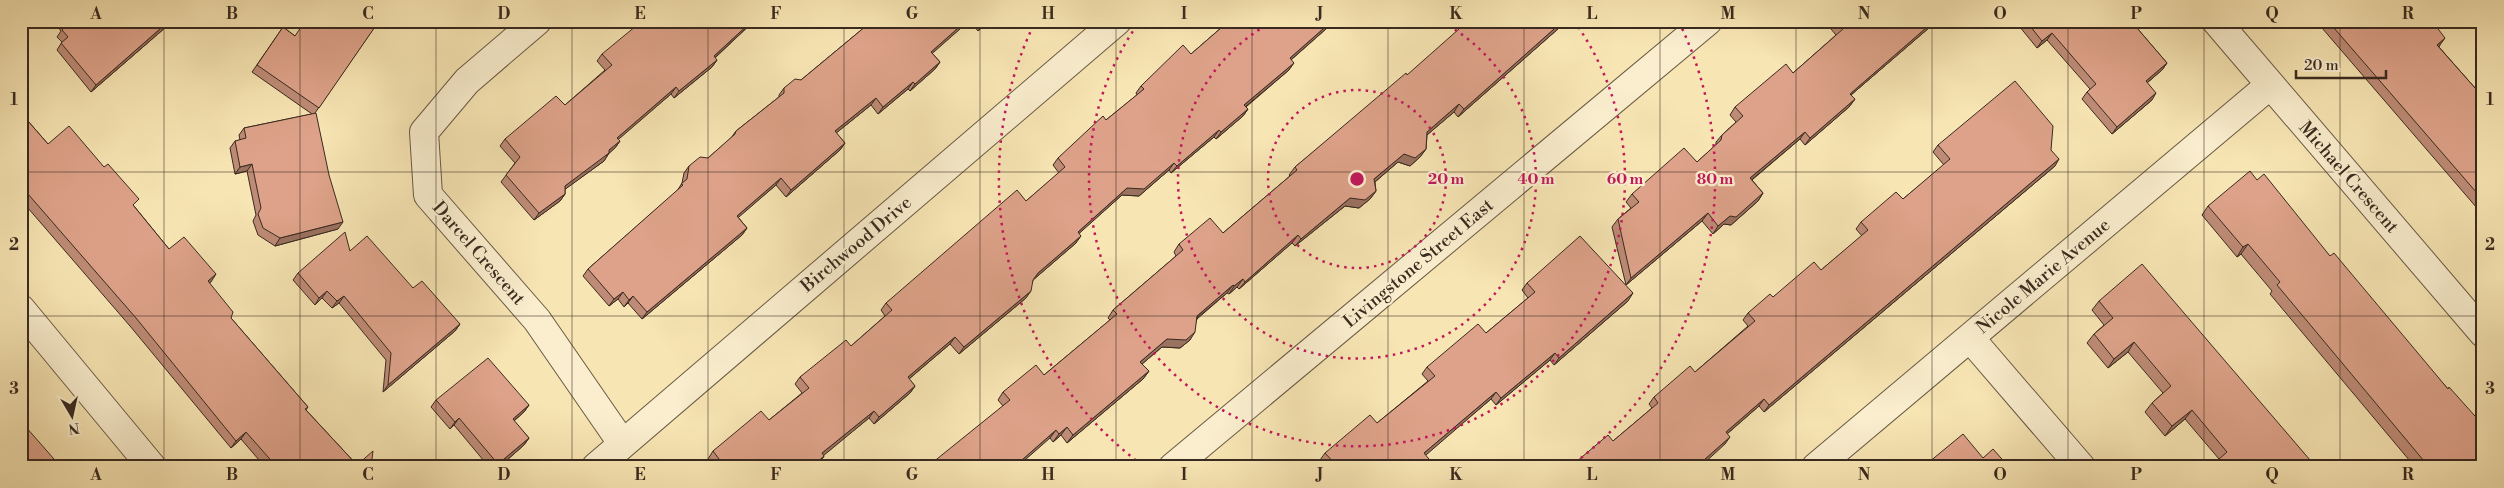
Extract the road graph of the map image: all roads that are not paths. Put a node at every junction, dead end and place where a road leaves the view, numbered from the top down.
1 (537, 21) edge
2 (1117, 21) edge
3 (1708, 21) edge
4 (2216, 21) edge
5 (2270, 85) junction
6 (21, 309) edge
7 (2483, 333) edge
8 (1970, 338) junction
9 (622, 443) junction
10 (152, 467) edge
11 (596, 467) edge
12 (1174, 467) edge
13 (1816, 467) edge
14 (2080, 467) edge

1 - 9 street, Darcel Crescent
2 - 9 street, Birchwood Drive
3 - 12 street, Livingstone Street East
4 - 5 street, Michael Crescent
5 - 7 street, Michael Crescent
5 - 8 street, Nicole Marie Avenue
6 - 10 street
8 - 13 street, Nicole Marie Avenue
8 - 14 street
9 - 11 street, Birchwood Drive

